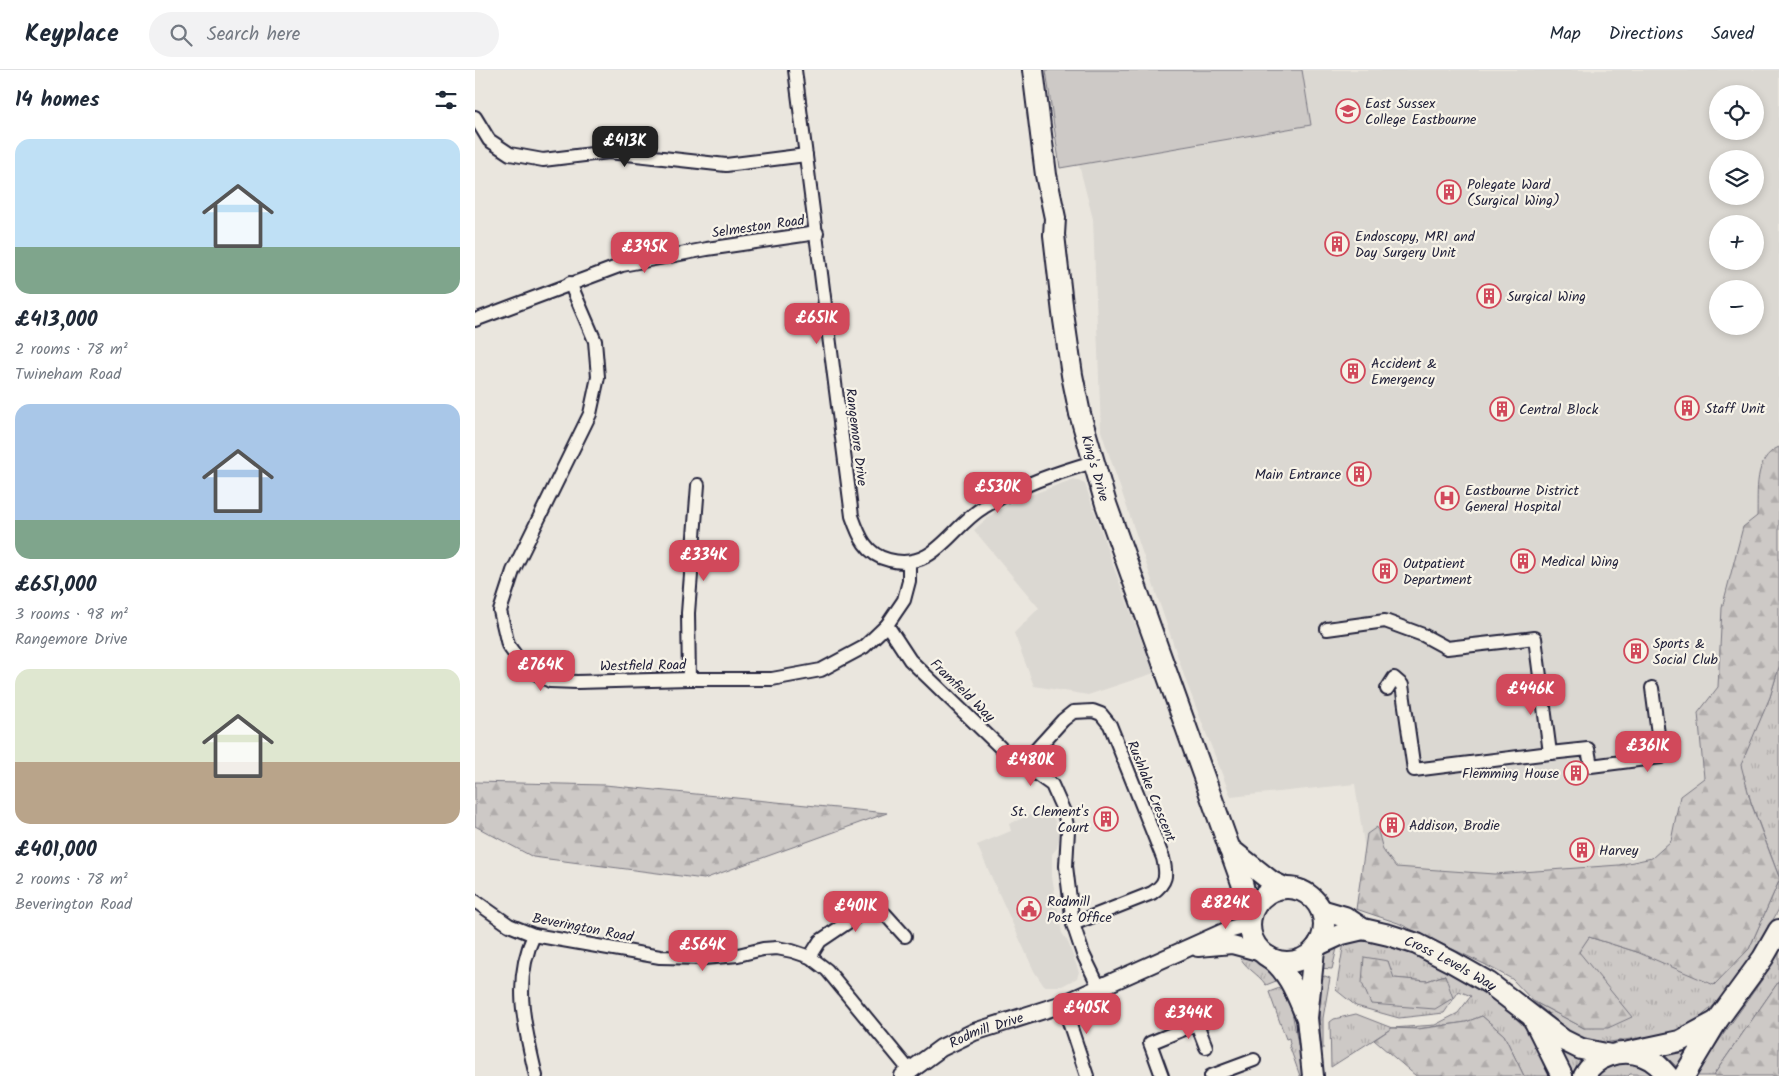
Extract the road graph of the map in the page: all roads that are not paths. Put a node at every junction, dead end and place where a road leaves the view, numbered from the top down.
1 (795, 70) edge
2 (1033, 70) edge
3 (475, 117) edge
4 (806, 155) junction
5 (817, 233) junction
6 (570, 283) junction
7 (475, 320) edge
8 (1093, 462) junction
9 (698, 485) dead end
10 (909, 562) junction
11 (887, 625) junction
12 (1327, 629) dead end
13 (689, 679) junction
14 (1652, 688) dead end
15 (1387, 690) dead end
16 (1550, 753) junction
17 (1023, 764) junction
18 (1229, 848) junction
19 (1285, 888) junction
20 (475, 901) edge
21 (1321, 910) junction
22 (1251, 920) junction
23 (1073, 924) junction
24 (1363, 928) junction
25 (1779, 930) edge
26 (534, 935) junction
27 (905, 936) dead end
28 (1316, 948) junction
29 (1186, 949) junction
30 (1266, 955) junction
31 (810, 957) junction
32 (1099, 987) junction
33 (1063, 1004) junction
34 (1531, 1014) junction
35 (1211, 1018) dead end
36 (1307, 1018) junction
37 (1717, 1021) junction
38 (1197, 1024) junction
39 (1206, 1047) dead end
40 (1619, 1054) junction
41 (1254, 1060) dead end
42 (907, 1073) edge
43 (536, 1076) edge
44 (1087, 1076) edge
45 (1162, 1076) edge
46 (1211, 1076) edge
47 (1313, 1076) edge
48 (1562, 1076) edge
49 (1584, 1076) edge
50 (1667, 1076) edge
51 (1684, 1076) edge

1 - 4 street, Rangemore Drive
2 - 8 main road, King's Drive
3 - 4 street
4 - 5 street, Rangemore Drive
5 - 6 street, Selmeston Road
5 - 10 street, Rangemore Drive
6 - 7 street, Selmeston Road
6 - 13 street, Westfield Road
8 - 10 street, Rangemore Drive
8 - 18 main road, King's Drive
9 - 13 street
10 - 11 street, Westfield Road
11 - 13 street, Westfield Road
11 - 17 street, Framfield Way
12 - 16 street
14 - 16 street
15 - 16 street
17 - 23 street, Framfield Way
17 - 23 street, Rushlake Crescent
18 - 19 main road
18 - 22 main road, King's Drive
19 - 21 main road
19 - 22 main road
20 - 26 street, Beverington Road
21 - 24 main road, Cross Levels Way
21 - 28 main road
22 - 29 street, Rodmill Drive
22 - 30 main road
23 - 32 street, Framfield Way
24 - 28 main road
24 - 34 main road, Cross Levels Way
25 - 37 main road, Cross Levels Way
26 - 31 street, Beverington Road
26 - 43 street
27 - 31 street
28 - 30 main road
28 - 36 main road
29 - 30 street, Rodmill Drive
29 - 32 street, Rodmill Drive
30 - 36 main road
31 - 42 street, Beverington Road
32 - 33 street, Rodmill Drive
33 - 42 street, Rodmill Drive
33 - 44 street
34 - 40 main road, Cross Levels Way
34 - 48 main road, Cross Levels Way
35 - 38 street
36 - 47 main road
37 - 40 main road, Cross Levels Way
37 - 51 main road, Cross Levels Way
38 - 39 street
38 - 45 street
40 - 49 main road, Cross Levels Way
40 - 50 main road, Cross Levels Way
41 - 46 street

